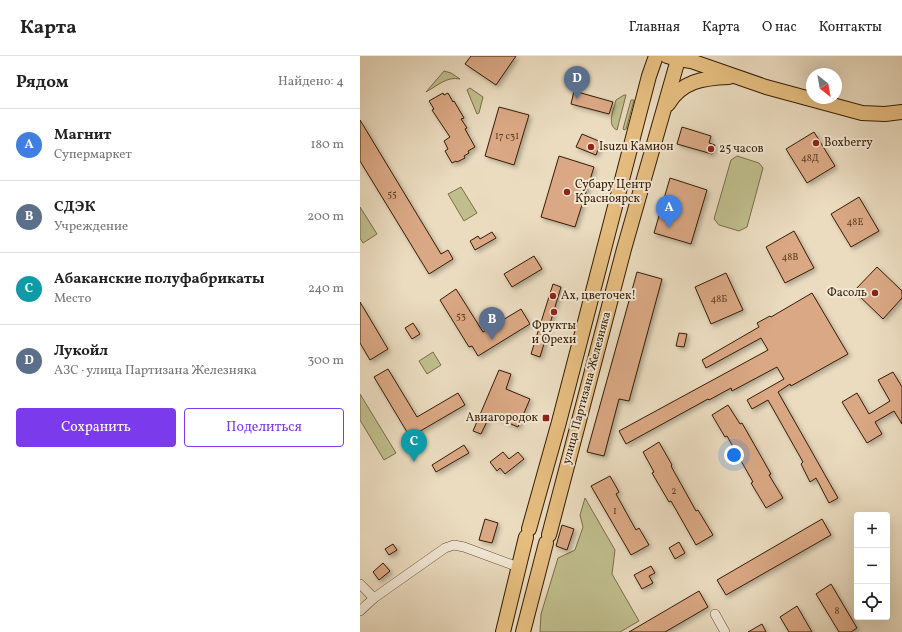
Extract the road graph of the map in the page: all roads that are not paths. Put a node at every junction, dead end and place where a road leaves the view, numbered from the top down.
1 (656, 56) edge
2 (712, 56) edge
3 (675, 57) edge
4 (736, 77) junction
5 (902, 112) edge
6 (662, 114) junction
7 (518, 567) junction
8 (360, 584) edge
9 (374, 598) junction
10 (360, 610) edge
11 (715, 614) dead end
12 (503, 632) edge
13 (523, 632) edge
14 (726, 632) edge

1 - 7 main road, улица Партизана Железняка
2 - 4 main road
3 - 4 main road
3 - 6 main road, улица Партизана Железняка
4 - 5 main road
4 - 6 main road
6 - 13 main road, улица Партизана Железняка
7 - 9 street
7 - 12 main road, улица Партизана Железняка
8 - 9 street
9 - 10 street
11 - 14 street

